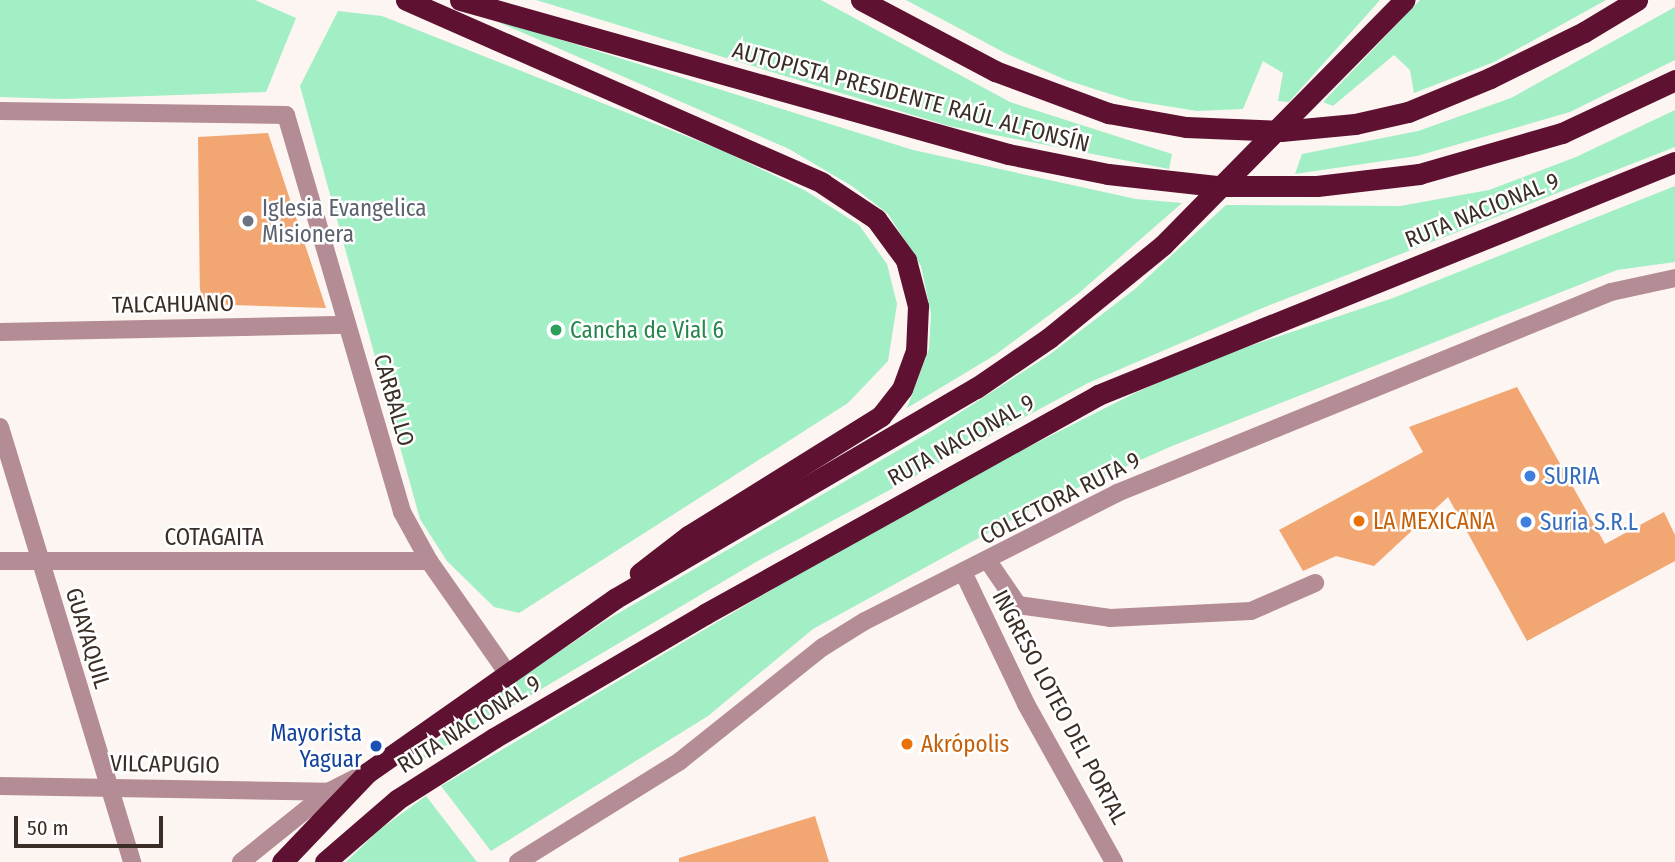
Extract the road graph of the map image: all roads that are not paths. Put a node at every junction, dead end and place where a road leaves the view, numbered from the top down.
1 (406, 0) edge
2 (460, 0) edge
3 (861, 0) edge
4 (1405, 0) edge
5 (1637, 0) edge
6 (1675, 80) edge
7 (0, 111) edge
8 (1675, 162) edge
9 (1675, 278) edge
10 (347, 325) junction
11 (0, 332) edge
12 (0, 427) edge
13 (0, 561) edge
14 (429, 561) junction
15 (988, 561) junction
16 (39, 562) junction
17 (964, 574) junction
18 (1315, 583) dead end
19 (616, 598) junction
20 (508, 674) junction
21 (367, 773) junction
22 (0, 786) edge
23 (109, 787) junction
24 (328, 792) junction
25 (132, 862) edge
26 (241, 862) edge
27 (282, 862) edge
28 (325, 862) edge
29 (519, 862) edge
30 (1114, 862) edge

1 - 19 highway
2 - 6 highway, AUTOPISTA PRESIDENTE RAÚL ALFONSÍN
3 - 5 highway
4 - 19 highway, RUTA NACIONAL 9
7 - 10 street, CARBALLO
8 - 28 highway, RUTA NACIONAL 9
9 - 15 street, COLECTORA RUTA 9
10 - 11 street, TALCAHUANO
10 - 14 street, CARBALLO
12 - 16 street, GUAYAQUIL
13 - 16 street, COTAGAITA
14 - 16 street, COTAGAITA
14 - 20 street, CARBALLO
15 - 17 street, COLECTORA RUTA 9
15 - 18 street
16 - 23 street, GUAYAQUIL
17 - 29 street, COLECTORA RUTA 9
17 - 30 street, INGRESO LOTEO DEL PORTAL
19 - 20 highway, RUTA NACIONAL 9
20 - 21 highway, RUTA NACIONAL 9
21 - 24 street
21 - 27 highway, RUTA NACIONAL 9
22 - 23 street, VILCAPUGIO
23 - 24 street, VILCAPUGIO
23 - 25 street, GUAYAQUIL
24 - 26 street

